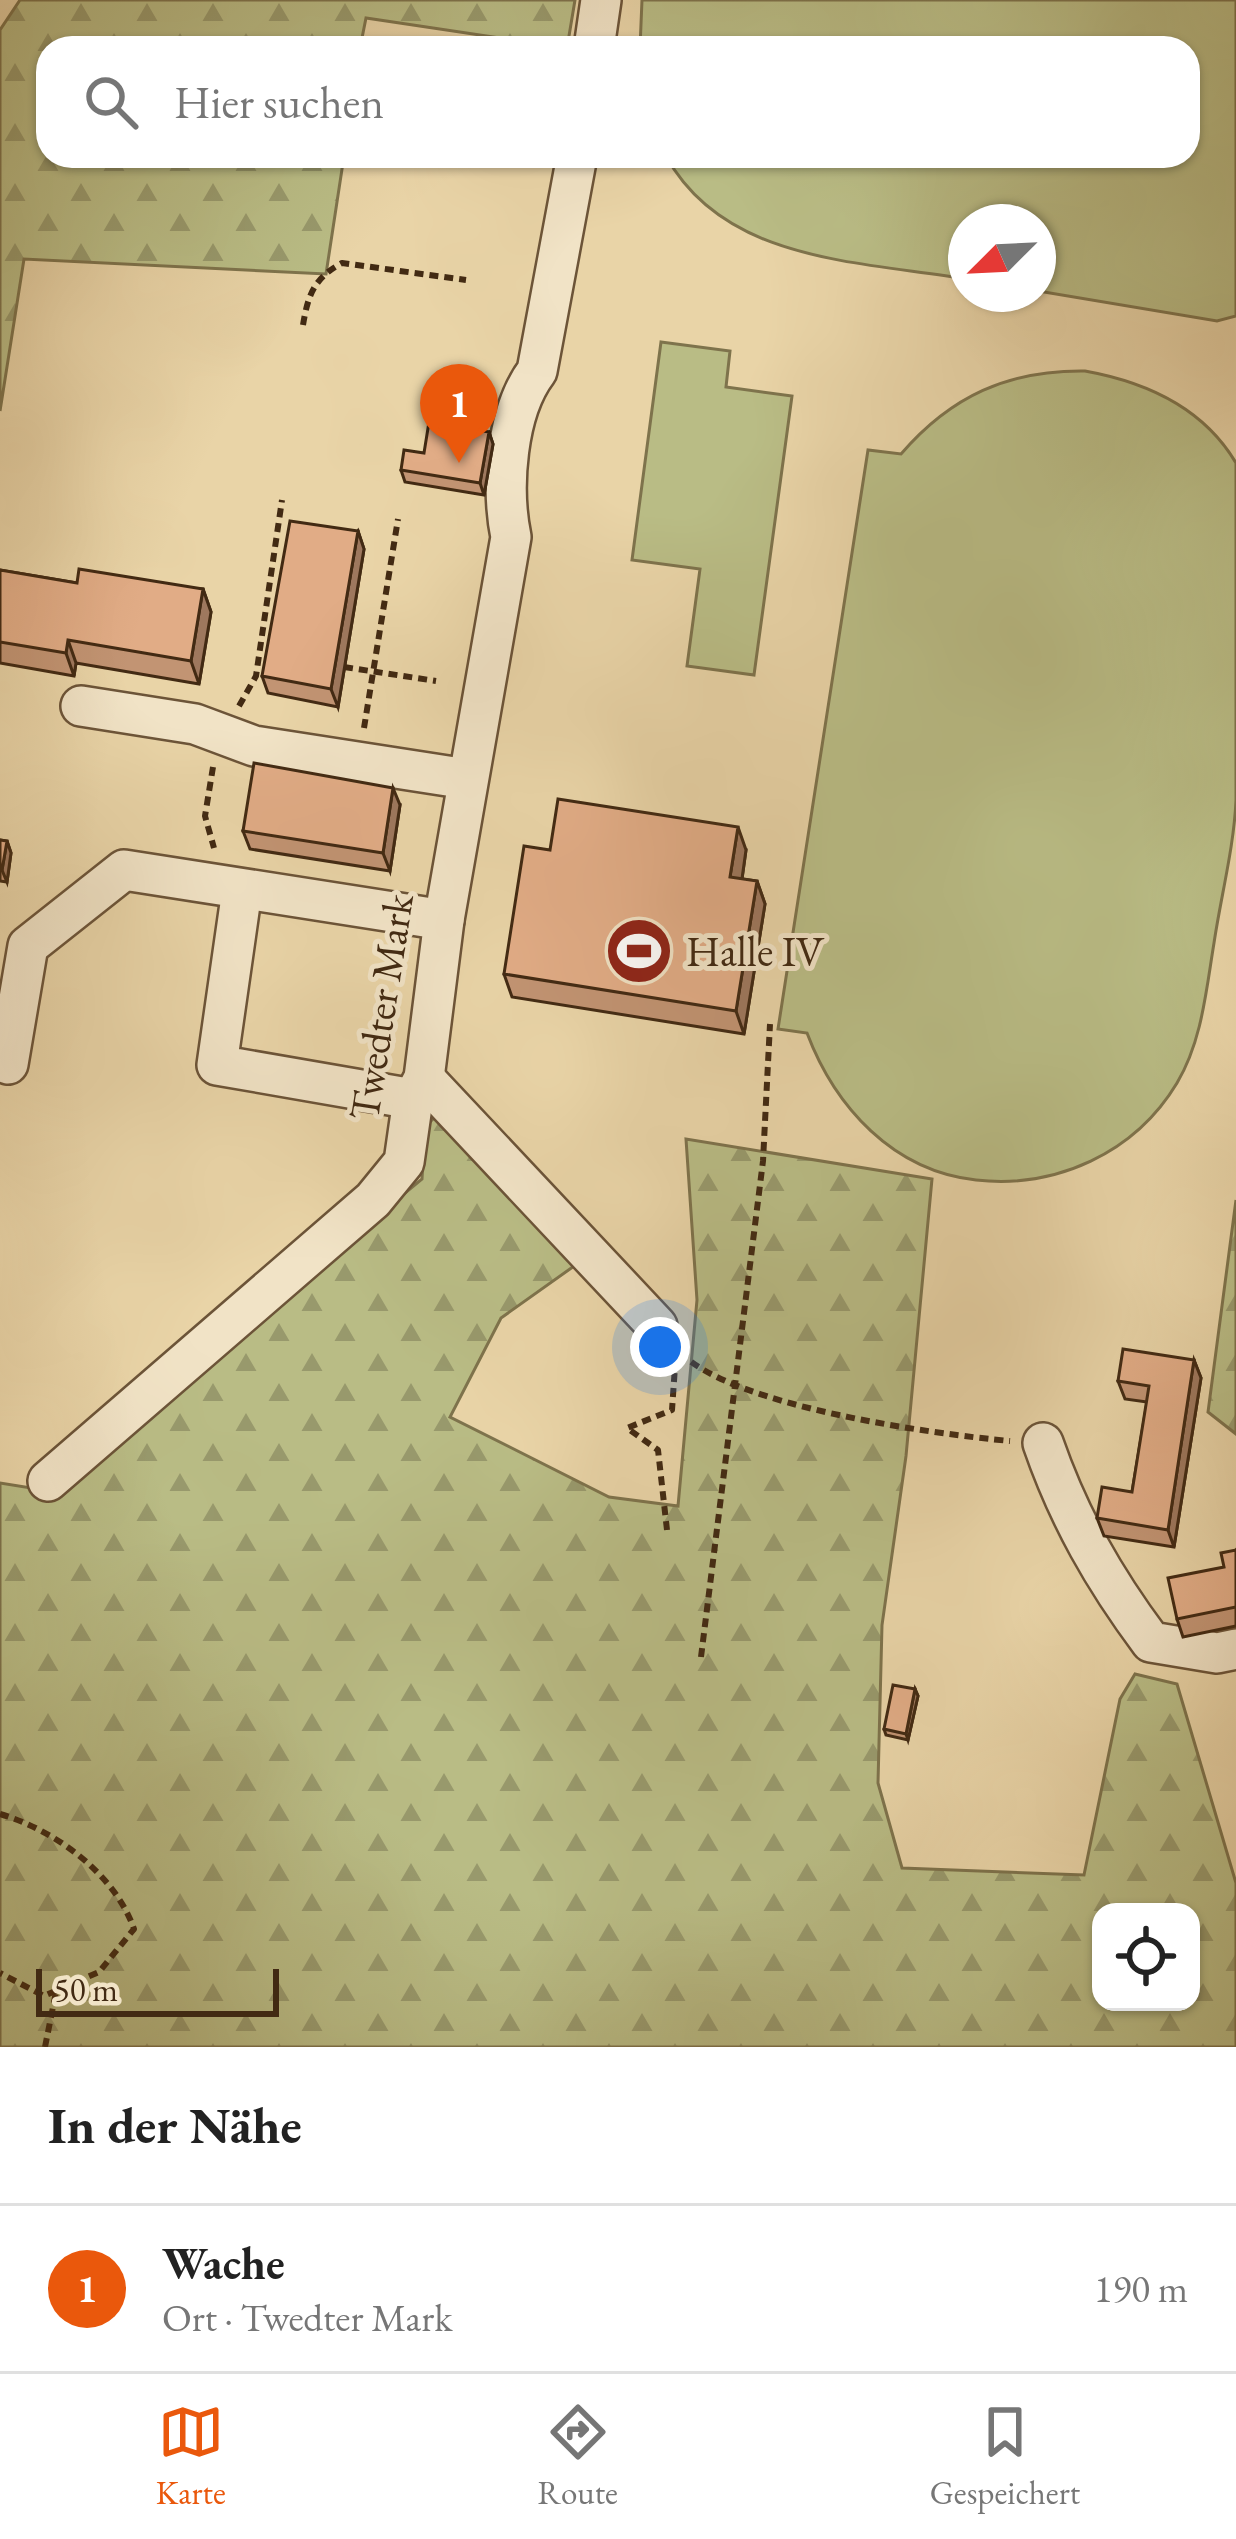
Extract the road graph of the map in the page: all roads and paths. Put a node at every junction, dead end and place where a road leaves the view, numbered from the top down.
1 (602, 0) edge
2 (596, 36) edge
3 (575, 168) edge
4 (466, 280) dead end
5 (303, 326) dead end
6 (282, 500) dead end
7 (398, 519) dead end
8 (344, 667) edge
9 (373, 671) junction
10 (436, 681) dead end
11 (80, 706) dead end
12 (225, 731) junction
13 (358, 761) junction
14 (466, 778) junction
15 (231, 888) junction
16 (444, 920) junction
17 (770, 1024) dead end
18 (8, 1064) dead end
19 (419, 1089) junction
20 (667, 1337) junction
21 (731, 1388) junction
22 (1043, 1444) joint
23 (48, 1480) dead end
24 (667, 1530) dead end
25 (1236, 1649) edge
26 (701, 1658) dead end
27 (0, 1814) edge
28 (0, 1973) edge
29 (56, 1991) junction
30 (46, 2047) edge

1 - 2 street
3 - 14 street, Twedter Mark
4 - 5 path
6 - 12 path
7 - 9 path
8 - 9 path
9 - 10 path
9 - 13 path
11 - 12 street
12 - 13 street
12 - 15 path
13 - 14 street
14 - 16 street, Twedter Mark
15 - 16 street
15 - 18 street
15 - 19 street
16 - 19 street, Twedter Mark
17 - 21 path
19 - 20 street
19 - 23 street, Twedter Mark
20 - 21 path
20 - 24 path
21 - 22 path
21 - 26 path
22 - 25 street
27 - 29 path
28 - 29 path
29 - 30 path

